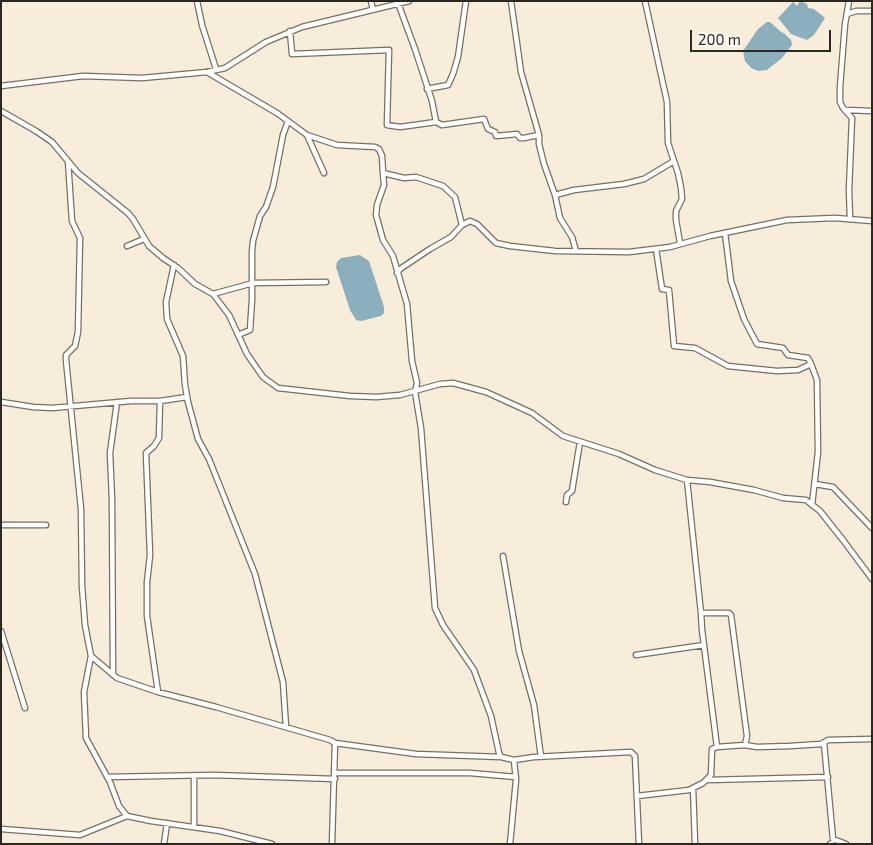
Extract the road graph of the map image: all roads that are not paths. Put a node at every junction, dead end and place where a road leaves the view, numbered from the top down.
1 (197, 1) edge
2 (372, 1) edge
3 (409, 1) edge
4 (466, 1) edge
5 (511, 1) edge
6 (645, 1) edge
7 (849, 1) edge
8 (398, 4) junction
9 (373, 10) junction
10 (872, 11) edge
11 (847, 14) junction
12 (290, 31) junction
13 (216, 70) junction
14 (207, 72) junction
15 (1, 86) edge
16 (427, 89) junction
17 (844, 110) junction
18 (1, 111) edge
19 (872, 111) edge
20 (288, 121) junction
21 (436, 122) junction
22 (306, 135) junction
23 (539, 135) junction
24 (68, 159) junction
25 (674, 161) junction
26 (324, 172) dead end
27 (383, 173) junction
28 (555, 195) junction
29 (850, 218) junction
30 (872, 221) edge
31 (462, 225) junction
32 (725, 233) junction
33 (144, 239) junction
34 (680, 243) junction
35 (127, 246) dead end
36 (656, 249) junction
37 (576, 251) junction
38 (174, 265) junction
39 (397, 273) junction
40 (326, 282) dead end
41 (252, 284) junction
42 (213, 294) junction
43 (238, 334) junction
44 (812, 364) junction
45 (415, 392) junction
46 (187, 397) junction
47 (160, 401) junction
48 (1, 402) edge
49 (117, 402) junction
50 (70, 406) junction
51 (580, 442) junction
52 (687, 480) junction
53 (815, 484) junction
54 (566, 502) dead end
55 (812, 505) junction
56 (1, 525) edge
57 (46, 525) dead end
58 (872, 528) edge
59 (502, 556) dead end
60 (872, 579) edge
61 (701, 612) junction
62 (1, 631) edge
63 (704, 645) junction
64 (636, 655) dead end
65 (90, 656) junction
66 (113, 675) junction
67 (158, 692) junction
68 (25, 708) dead end
69 (286, 727) junction
70 (872, 739) edge
71 (824, 742) junction
72 (336, 743) junction
73 (745, 745) junction
74 (717, 747) junction
75 (541, 756) junction
76 (501, 757) junction
77 (514, 760) junction
78 (194, 776) junction
79 (335, 776) junction
80 (107, 777) junction
81 (516, 777) junction
82 (828, 777) junction
83 (708, 780) junction
84 (693, 788) junction
85 (637, 796) junction
86 (127, 816) junction
87 (167, 823) junction
88 (194, 827) junction
89 (1, 829) edge
90 (164, 844) edge
91 (272, 844) edge
92 (332, 844) edge
93 (510, 844) edge
94 (639, 844) edge
95 (695, 844) edge
96 (846, 844) edge

1 - 13 street
2 - 9 street
3 - 8 street
4 - 16 street
5 - 23 street
6 - 25 street
7 - 11 street
8 - 9 street
8 - 16 street
9 - 12 street
10 - 11 street
11 - 17 street
12 - 13 street
12 - 21 street
13 - 14 street
14 - 15 street
14 - 20 street
16 - 21 street
17 - 19 street
17 - 29 street
18 - 24 street
20 - 22 street
20 - 41 street
21 - 23 street
22 - 26 street
22 - 27 street
23 - 28 street
24 - 33 street
24 - 50 street
25 - 28 street
25 - 34 street
27 - 31 street
27 - 39 street
28 - 37 street
29 - 30 street
29 - 32 street
31 - 37 street
31 - 39 street
32 - 34 street
32 - 44 street
33 - 35 street
33 - 38 street
34 - 36 street
36 - 37 street
36 - 44 street
38 - 42 street
38 - 46 street
39 - 45 street
40 - 41 street
41 - 42 street
41 - 43 street
42 - 43 street
43 - 45 street
44 - 53 street
45 - 51 street
45 - 76 street
46 - 47 street
46 - 69 street
47 - 49 street
47 - 67 street
48 - 50 street
49 - 50 street
49 - 66 street
50 - 65 street
51 - 52 street
51 - 54 street
52 - 55 street
52 - 61 street
53 - 55 street
53 - 58 street
55 - 60 street
56 - 57 street
59 - 75 street
61 - 63 street
61 - 73 street
62 - 68 street
63 - 64 street
63 - 74 street
65 - 66 street
65 - 80 street
66 - 67 street
67 - 69 street
69 - 72 street
70 - 71 street
71 - 73 street
71 - 82 street
72 - 76 street
72 - 79 street
73 - 74 street
74 - 83 street
75 - 77 street
75 - 85 street
76 - 77 street
77 - 81 street
78 - 79 street
78 - 80 street
78 - 88 street
79 - 81 street
79 - 92 street
80 - 86 street
81 - 93 street
82 - 83 street
82 - 96 street
83 - 84 street
84 - 85 street
84 - 95 street
85 - 94 street
86 - 87 street
86 - 89 street
87 - 88 street
87 - 90 street
88 - 91 street

